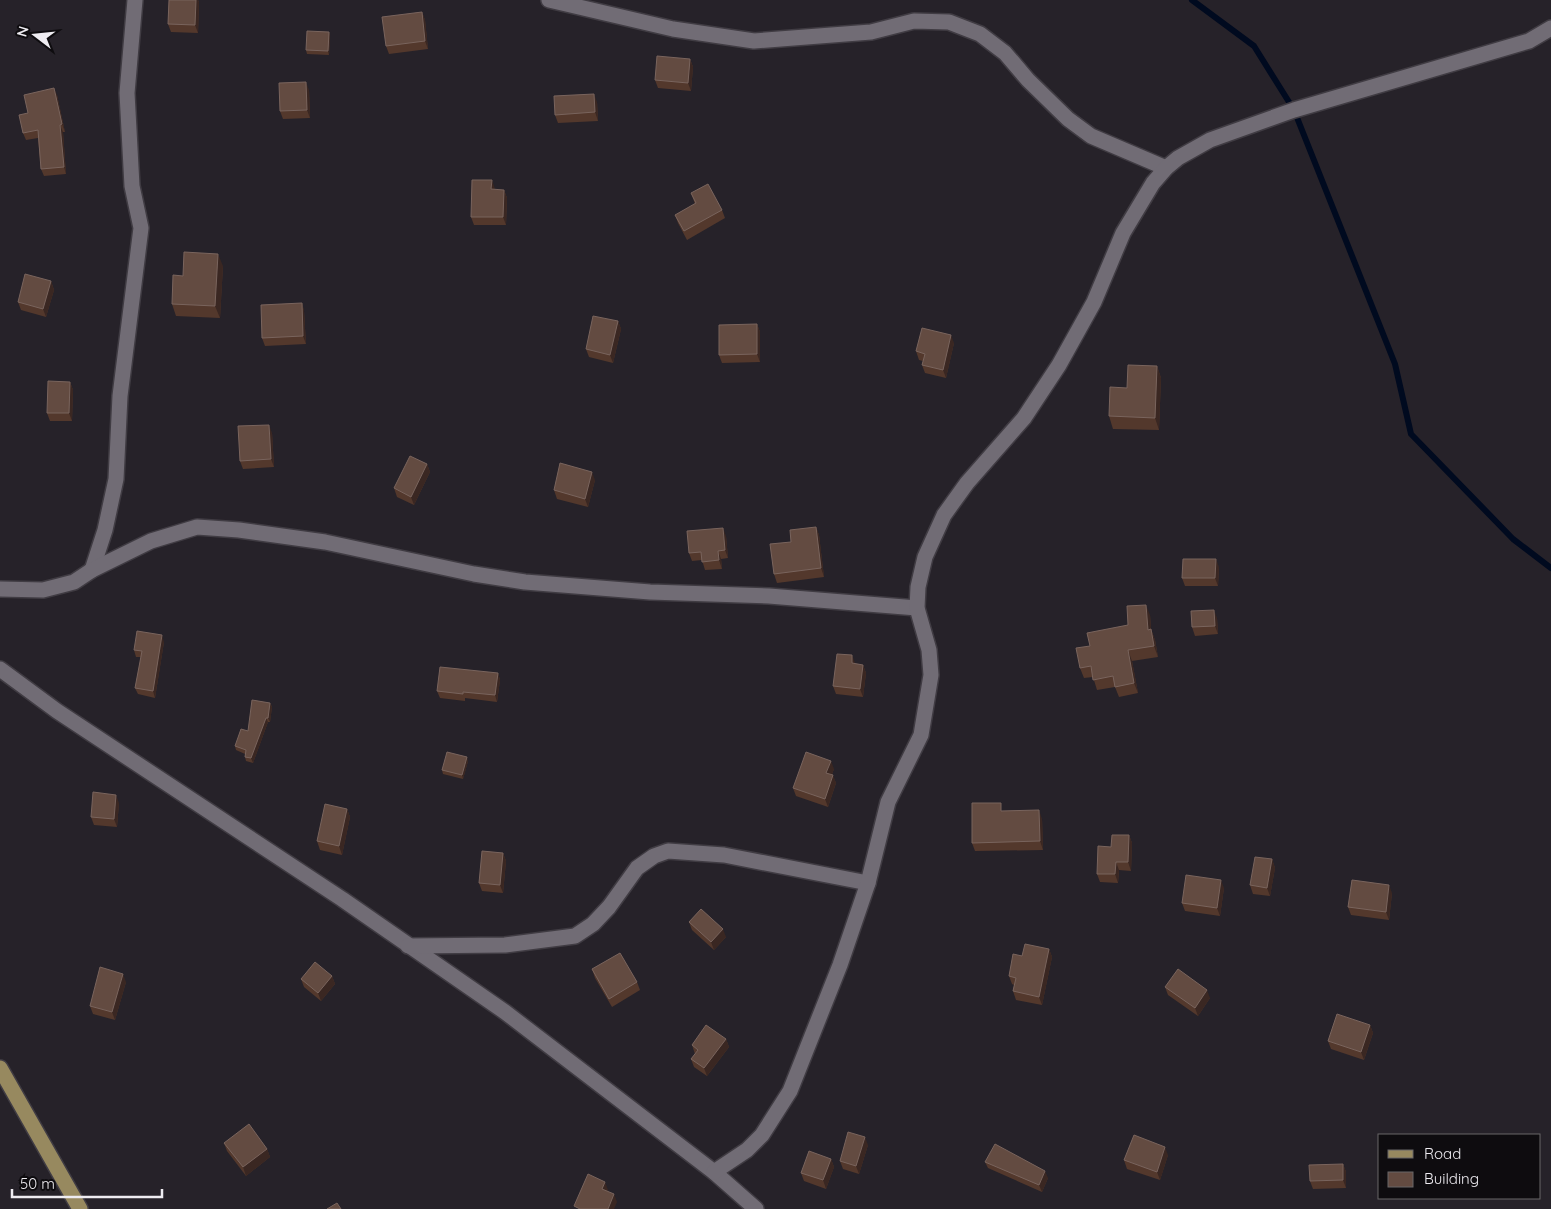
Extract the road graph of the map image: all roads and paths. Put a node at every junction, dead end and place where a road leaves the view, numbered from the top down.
1 (135, 0) edge
2 (549, 0) edge
3 (1551, 28) edge
4 (1166, 168) junction
5 (92, 570) junction
6 (0, 589) edge
7 (917, 608) junction
8 (0, 669) edge
9 (868, 883) junction
10 (408, 946) junction
11 (0, 1068) edge
12 (714, 1172) junction
13 (80, 1209) edge
14 (756, 1209) edge

1 - 5 street
2 - 4 street
3 - 4 street
4 - 7 street
5 - 6 street
5 - 7 street
7 - 9 street
8 - 10 street
9 - 10 street
9 - 12 street
10 - 12 street
11 - 13 main road
12 - 14 street

